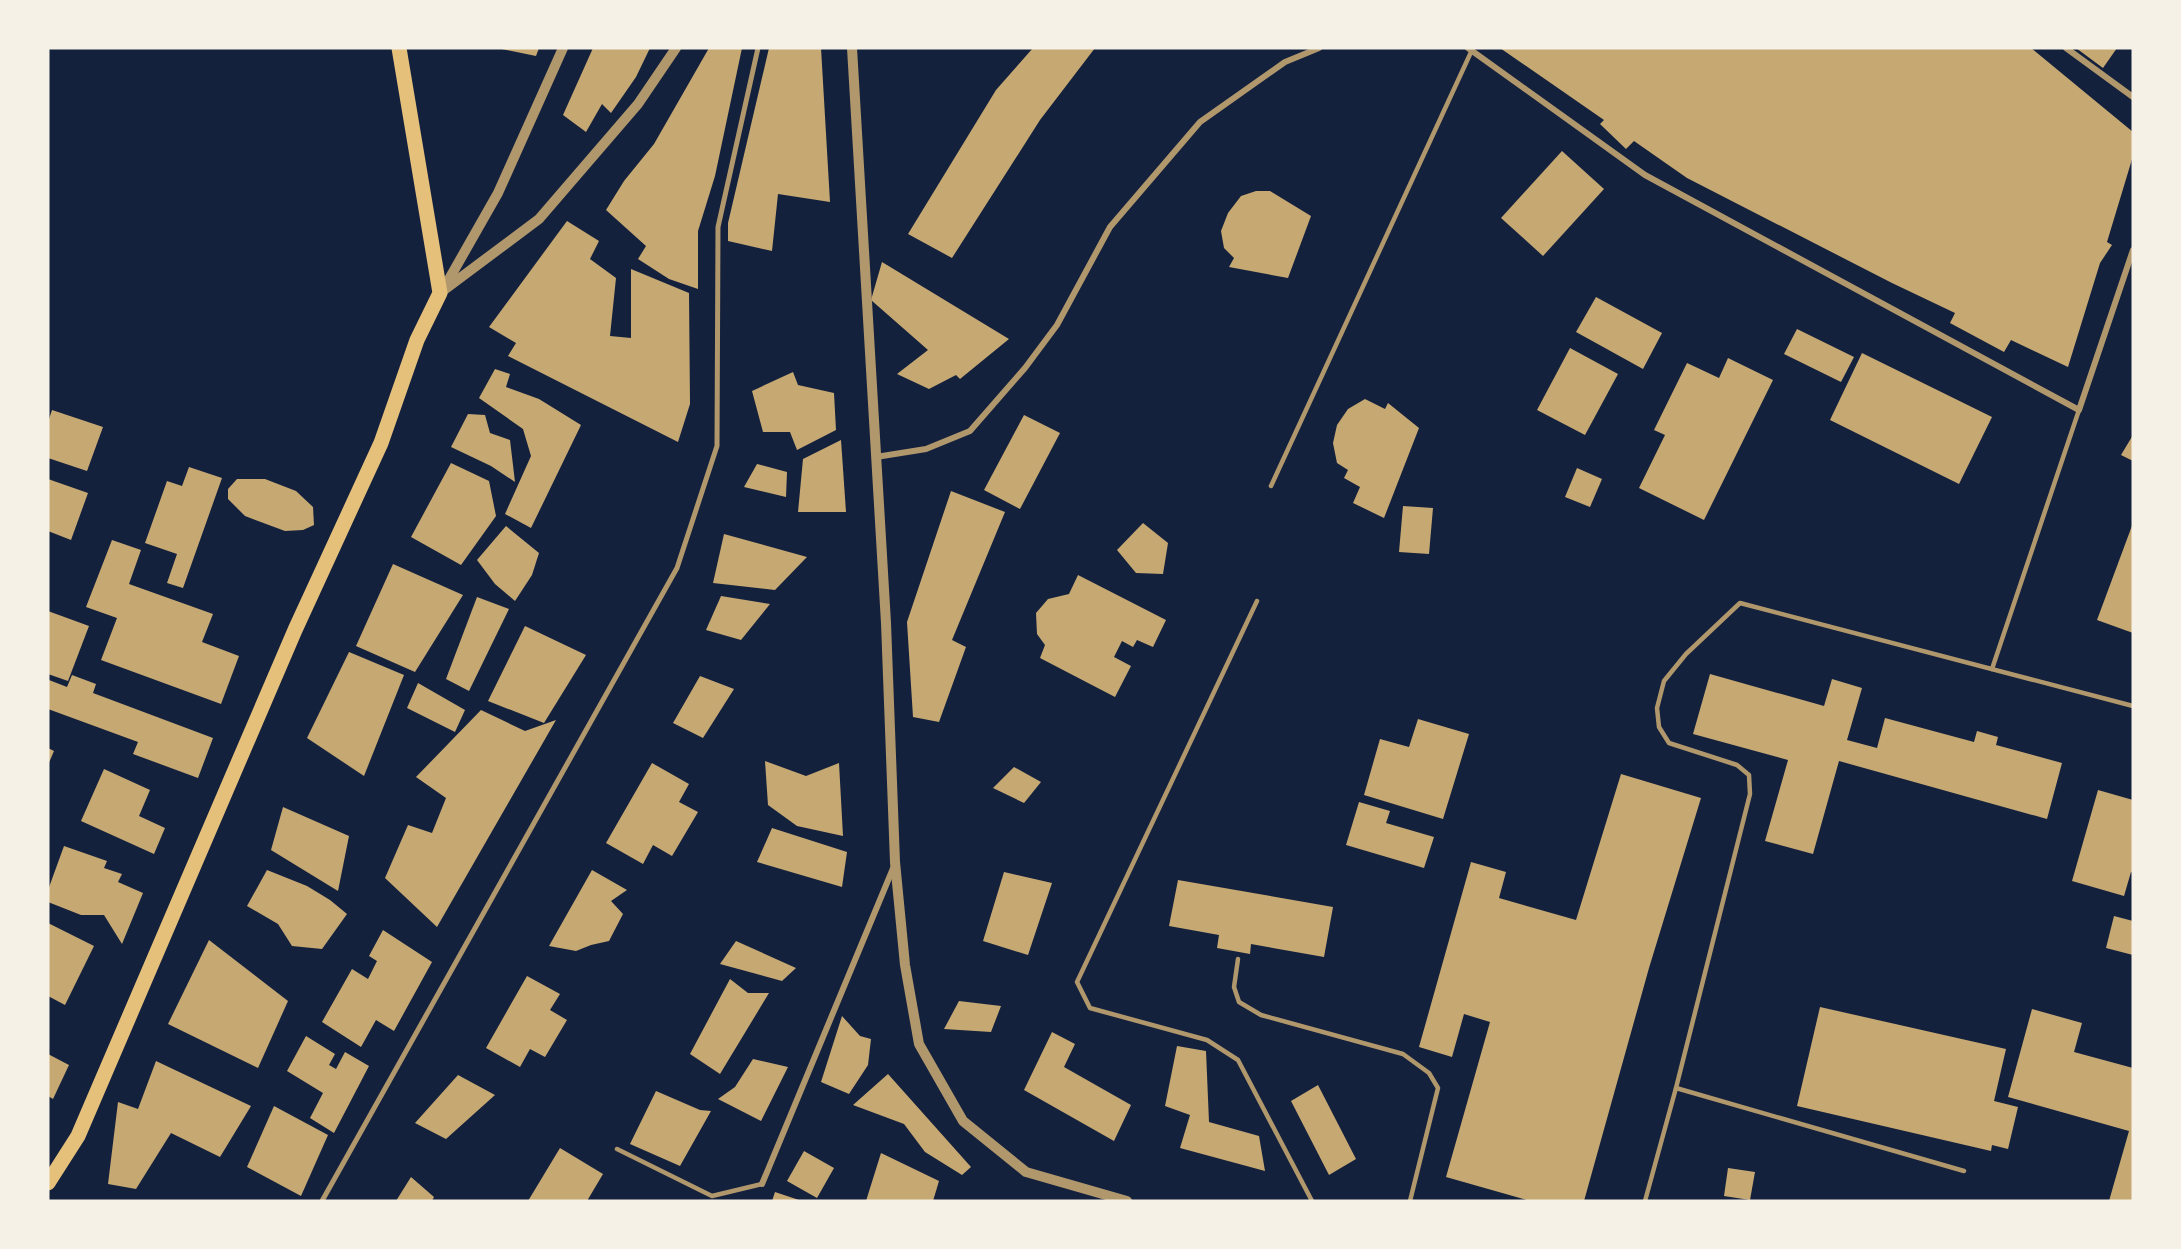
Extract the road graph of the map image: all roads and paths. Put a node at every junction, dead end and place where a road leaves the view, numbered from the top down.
1 (399, 48) edge
2 (563, 48) edge
3 (676, 48) edge
4 (758, 48) edge
5 (852, 48) edge
6 (1319, 48) edge
7 (2066, 48) edge
8 (1470, 49) edge
9 (2133, 97) edge
10 (2133, 250) edge
11 (440, 293) junction
12 (2079, 410) junction
13 (876, 457) junction
14 (1271, 486) dead end
15 (1257, 601) dead end
16 (1992, 669) junction
17 (2133, 706) edge
18 (895, 862) junction
19 (1238, 959) dead end
20 (1676, 1088) junction
21 (617, 1149) dead end
22 (1964, 1171) dead end
23 (48, 1183) edge
24 (762, 1184) joint
25 (322, 1201) edge
26 (1127, 1201) edge
27 (1312, 1201) edge
28 (1410, 1201) edge
29 (1645, 1201) edge

1 - 11 main road
2 - 11 street
3 - 11 street
4 - 25 street
5 - 13 street
6 - 13 street
7 - 9 street
8 - 12 street
8 - 14 lane
10 - 12 street
11 - 23 main road
12 - 16 lane
13 - 18 street
15 - 27 lane
16 - 17 lane
16 - 20 lane
18 - 24 street
18 - 26 street
19 - 28 lane
20 - 22 lane
20 - 29 lane
21 - 24 lane

